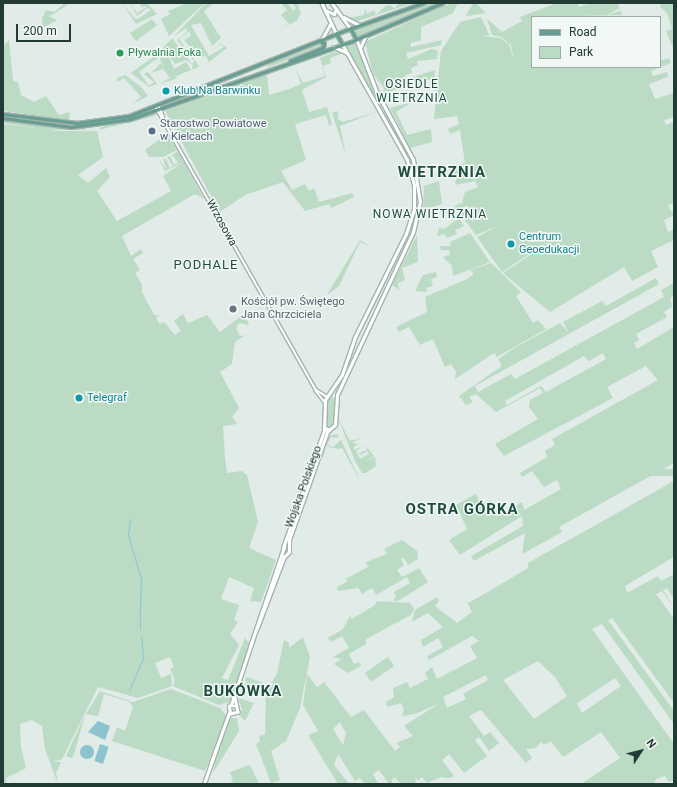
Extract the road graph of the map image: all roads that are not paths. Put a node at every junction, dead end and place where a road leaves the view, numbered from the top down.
1 (322, 3) edge
2 (332, 3) edge
3 (423, 3) edge
4 (442, 3) edge
5 (336, 8) junction
6 (325, 10) junction
7 (340, 14) junction
8 (331, 23) junction
9 (359, 25) junction
10 (350, 28) junction
11 (336, 33) junction
12 (366, 35) junction
13 (322, 39) junction
14 (356, 39) junction
15 (317, 41) junction
16 (342, 44) junction
17 (333, 47) junction
18 (360, 49) junction
19 (346, 52) junction
20 (269, 61) junction
21 (287, 63) junction
22 (266, 70) junction
23 (157, 108) junction
24 (3, 114) edge
25 (3, 118) edge
26 (353, 342) junction
27 (358, 344) junction
28 (315, 389) junction
29 (328, 396) junction
30 (336, 398) junction
31 (325, 403) junction
32 (324, 427) junction
33 (329, 430) junction
34 (283, 548) junction
35 (289, 549) junction
36 (281, 552) junction
37 (285, 555) junction
38 (257, 628) junction
39 (235, 695) junction
40 (231, 705) junction
41 (237, 706) junction
42 (229, 713) junction
43 (233, 715) junction
44 (225, 724) junction
45 (204, 784) edge

1 - 6 main road
2 - 5 main road
3 - 9 main road
4 - 12 main road
5 - 6 main road
5 - 7 main road
6 - 8 main road
7 - 9 main road
7 - 10 main road
8 - 11 main road
8 - 13 main road
9 - 10 main road
10 - 11 main road
10 - 14 main road
11 - 13 main road
11 - 16 main road
12 - 14 main road
12 - 18 main road
13 - 15 main road
14 - 16 main road
14 - 18 main road
15 - 20 main road
15 - 21 main road
16 - 17 main road
16 - 19 main road
17 - 19 main road
17 - 21 main road
18 - 27 main road
19 - 26 main road
20 - 22 main road
20 - 23 main road
21 - 22 main road
22 - 23 main road
23 - 24 main road
23 - 25 main road
23 - 28 street, Wrzosowa
26 - 27 street
26 - 29 main road
27 - 30 main road
28 - 29 street, Wrzosowa
28 - 31 street, Wrzosowa
29 - 30 main road
29 - 31 main road, Wojska Polskiego
30 - 33 main road, Wojska Polskiego
31 - 32 main road, Wojska Polskiego
32 - 33 main road
32 - 34 main road, Wojska Polskiego
33 - 35 main road, Wojska Polskiego
34 - 35 main road
34 - 36 main road, Wojska Polskiego
35 - 37 main road, Wojska Polskiego
36 - 37 main road
36 - 38 main road
37 - 38 main road
38 - 39 main road
39 - 40 main road
39 - 41 main road
40 - 41 main road
40 - 42 main road
41 - 43 main road
42 - 43 main road
42 - 44 main road
43 - 44 main road
44 - 45 main road

